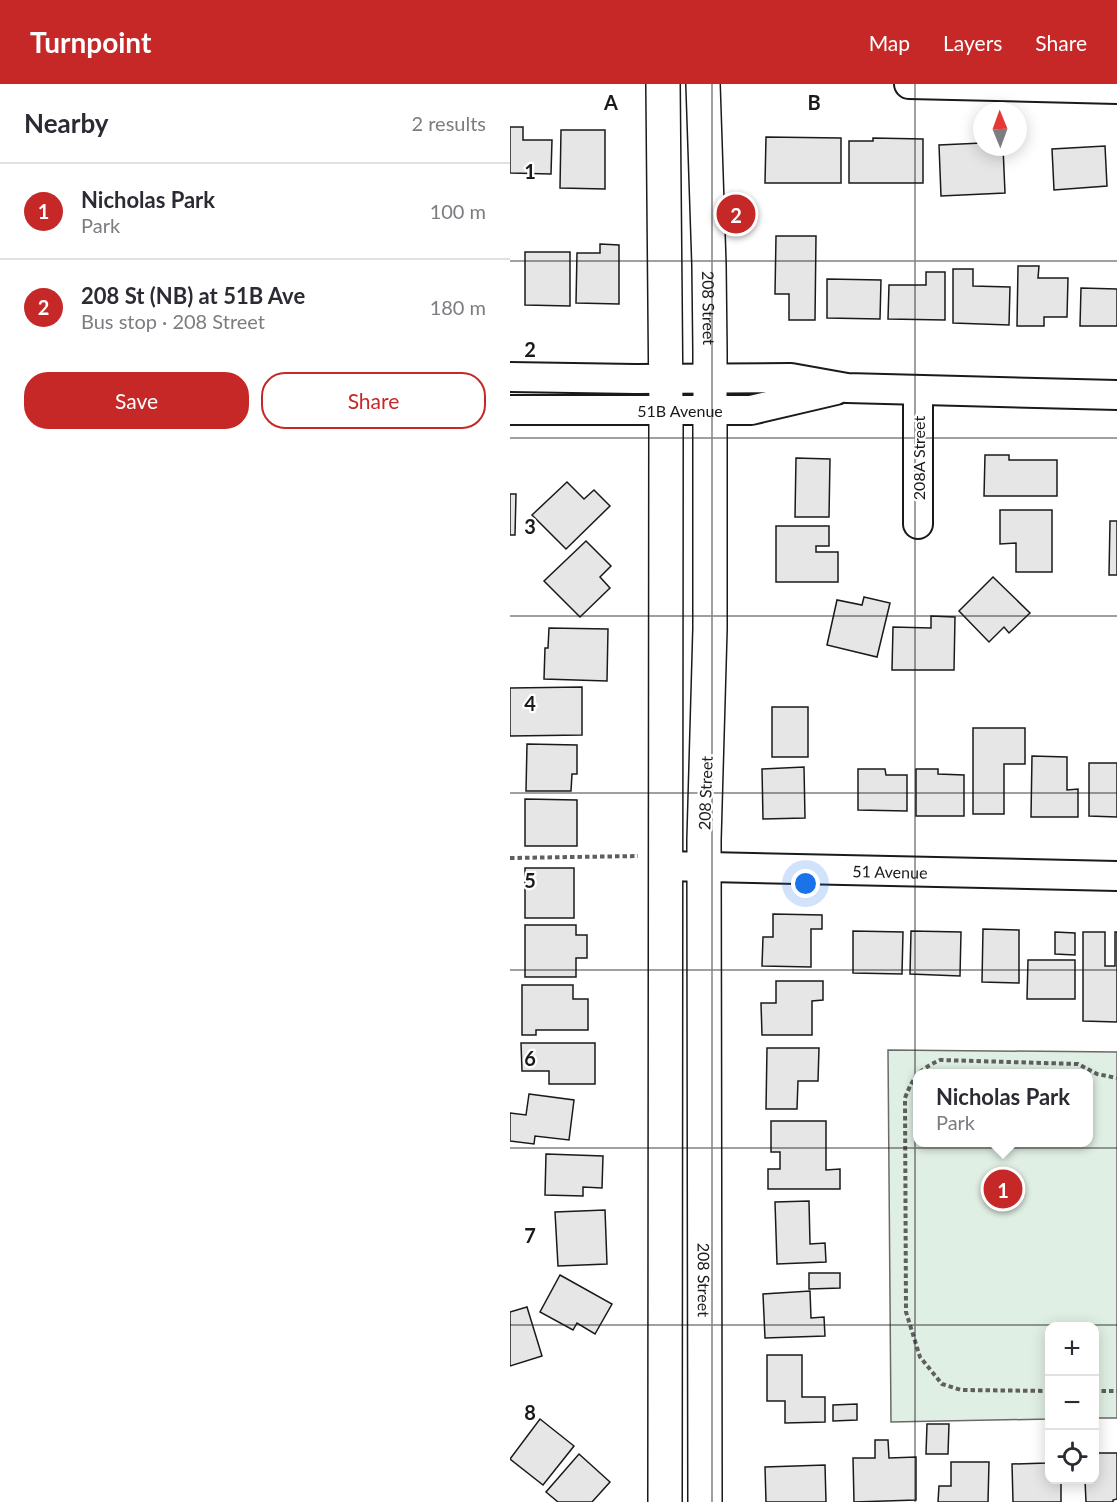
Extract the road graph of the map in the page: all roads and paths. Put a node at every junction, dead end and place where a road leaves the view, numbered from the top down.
1 (663, 84) edge
2 (703, 84) edge
3 (909, 84) edge
4 (1117, 89) edge
5 (510, 377) edge
6 (665, 378) junction
7 (710, 378) junction
8 (847, 388) junction
9 (918, 391) junction
10 (1117, 395) edge
11 (510, 410) edge
12 (666, 411) junction
13 (710, 411) junction
14 (918, 524) dead end
15 (510, 858) edge
16 (653, 861) junction
17 (704, 867) junction
18 (1117, 876) edge
19 (923, 1069) edge
20 (1087, 1069) edge
21 (1093, 1072) edge
22 (913, 1078) edge
23 (1117, 1078) edge
24 (1045, 1391) edge
25 (1099, 1391) edge
26 (1117, 1391) edge
27 (665, 1502) edge
28 (705, 1502) edge

1 - 6 main road
2 - 7 main road, 208 Street
3 - 4 street
5 - 6 street, 51B Avenue
6 - 7 street, 51B Avenue
6 - 12 main road
7 - 8 street, 51B Avenue
7 - 13 main road, 208 Street
8 - 9 street, 51B Avenue
8 - 13 street, 51B Avenue
9 - 10 street, 51B Avenue
9 - 14 street, 208A Street
11 - 12 street, 51B Avenue
12 - 13 street, 51B Avenue
12 - 16 main road
13 - 17 main road, 208 Street
15 - 16 path
16 - 17 street, 51 Avenue
16 - 27 main road
17 - 18 street, 51 Avenue
17 - 28 main road, 208 Street
19 - 20 path
21 - 23 path
22 - 24 path
25 - 26 path

